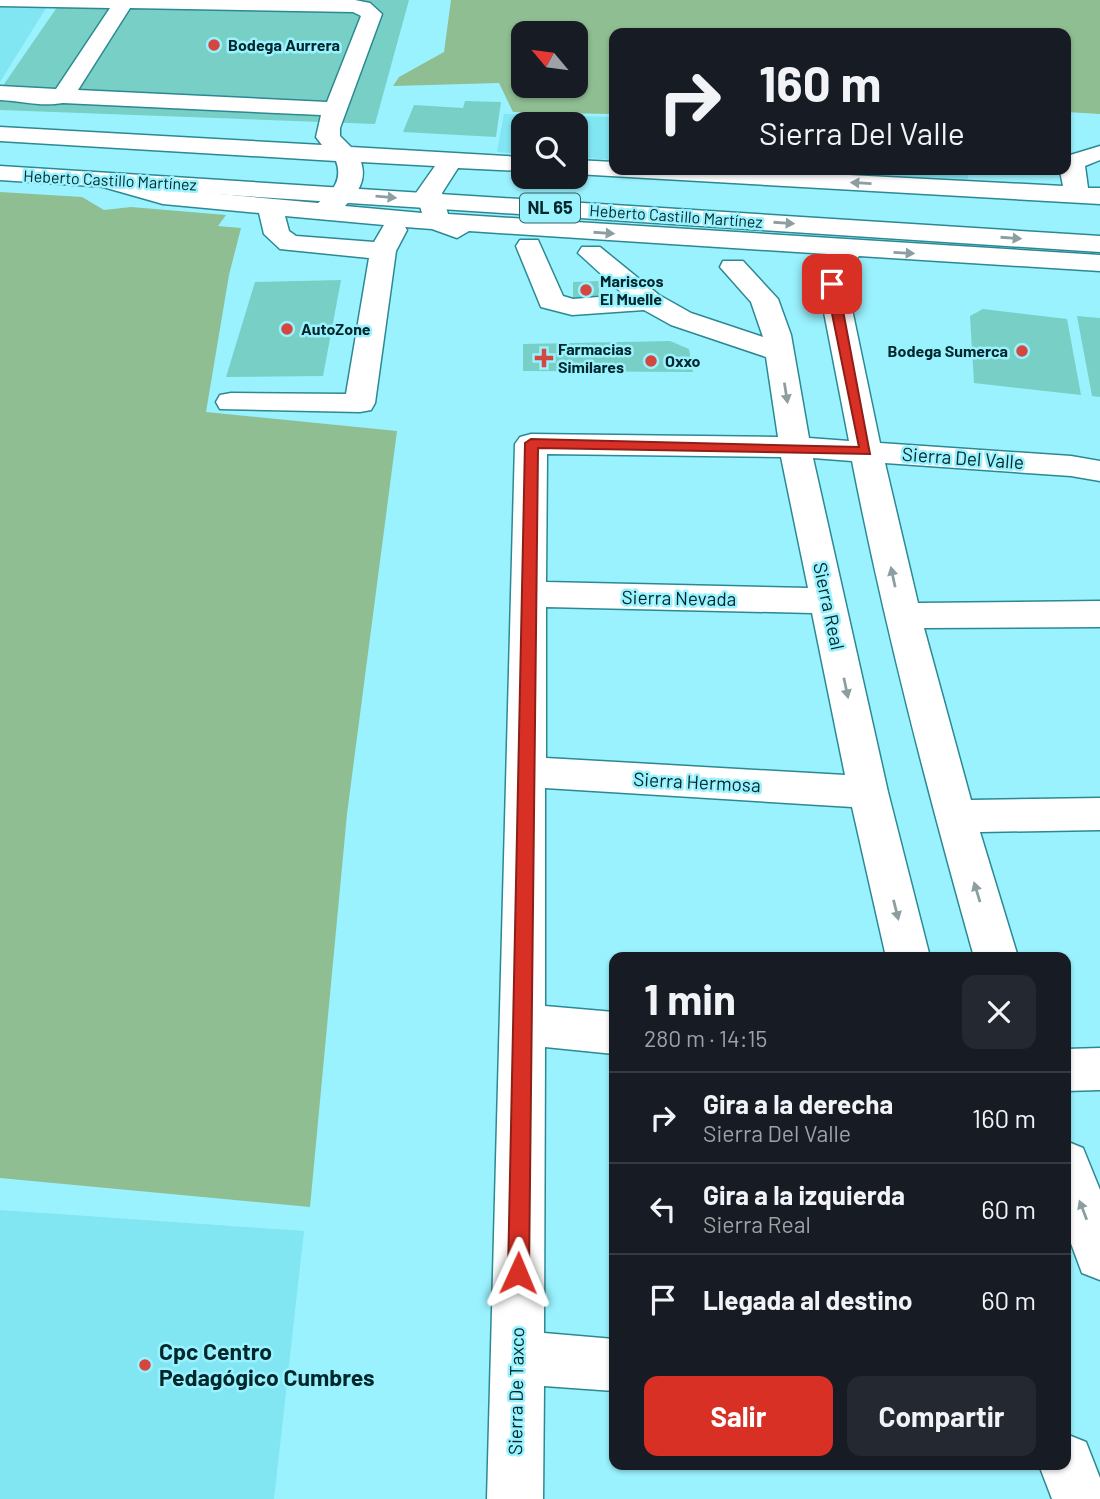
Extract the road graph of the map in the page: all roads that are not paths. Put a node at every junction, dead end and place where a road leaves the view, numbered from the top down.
1 (0, 0) edge
2 (11, 0) edge
3 (124, 2) junction
4 (0, 16) edge
5 (0, 93) edge
6 (63, 96) junction
7 (163, 103) junction
8 (0, 109) edge
9 (334, 109) junction
10 (0, 121) edge
11 (0, 134) edge
12 (257, 135) junction
13 (286, 151) junction
14 (1100, 153) edge
15 (0, 154) edge
16 (451, 160) junction
17 (511, 163) edge
18 (588, 168) edge
19 (1071, 168) edge
20 (609, 169) edge
21 (1071, 172) edge
22 (0, 173) edge
23 (347, 174) junction
24 (772, 175) edge
25 (105, 180) junction
26 (1089, 195) edge
27 (435, 201) junction
28 (270, 206) junction
29 (324, 212) junction
30 (1100, 218) edge
31 (399, 219) junction
32 (891, 230) junction
33 (528, 246) junction
34 (383, 251) junction
35 (591, 253) junction
36 (1097, 257) edge
37 (840, 260) junction
38 (711, 265) junction
39 (649, 301) junction
40 (779, 352) junction
41 (231, 402) dead end
42 (531, 443) joint
43 (795, 447) junction
44 (866, 452) junction
45 (1100, 471) edge
46 (529, 594) junction
47 (828, 601) junction
48 (1100, 614) edge
49 (902, 616) junction
50 (527, 772) junction
51 (868, 792) junction
52 (1100, 814) edge
53 (954, 816) junction
54 (907, 952) edge
55 (995, 952) edge
56 (522, 1024) junction
57 (609, 1033) edge
58 (1100, 1069) edge
59 (1071, 1070) edge
60 (1071, 1178) edge
61 (1100, 1255) edge
62 (517, 1357) junction
63 (609, 1365) edge
64 (1069, 1470) edge
65 (515, 1499) edge
66 (1080, 1499) edge

1 - 2 street
2 - 3 street
2 - 4 street
3 - 6 street
3 - 9 street
5 - 6 street
6 - 7 street
6 - 8 street
7 - 9 street
7 - 12 street
9 - 23 street
10 - 12 street
11 - 13 street
12 - 13 street
13 - 23 street
14 - 19 street
15 - 23 street, Heberto Castillo Martínez / NL 65
16 - 17 street
16 - 23 street
16 - 27 street
18 - 20 street
21 - 26 street
22 - 25 street, Heberto Castillo Martínez / NL 65
23 - 25 street, Heberto Castillo Martínez / NL 65
23 - 27 street, Heberto Castillo Martínez / NL 65
23 - 29 street
26 -> 24 street
25 - 28 street
27 - 30 street, Heberto Castillo Martínez / NL 65
27 - 31 street
27 -> 32 street, Heberto Castillo Martínez / NL 65
27 - 33 street
27 -> 37 street
28 - 29 street
28 - 34 street
29 - 31 street
31 - 34 street
32 -> 36 street, Heberto Castillo Martínez / NL 65
32 - 37 street
33 - 35 street
33 - 39 street
34 - 41 street
35 - 38 street
35 - 39 street
36 - 37 street
37 - 38 street
37 - 44 street
38 - 40 street, Sierra Real
39 - 40 street
40 -> 43 street, Sierra Real
42 - 43 street, Sierra Del Valle
42 - 46 street, Sierra De Taxco
43 - 44 street, Sierra Del Valle
43 - 47 street, Sierra Real
44 - 45 street, Sierra Del Valle
49 -> 44 street
46 - 47 street, Sierra Nevada
46 - 50 street, Sierra De Taxco
47 -> 51 street, Sierra Real
48 - 49 street
49 - 53 street
50 - 51 street, Sierra Hermosa
50 - 56 street, Sierra De Taxco
51 -> 54 street, Sierra Real
52 - 53 street
55 -> 53 street
56 - 57 street
56 - 62 street, Sierra De Taxco
58 - 59 street
61 -> 60 street
62 - 63 street
62 - 65 street, Sierra De Taxco
64 - 66 street

